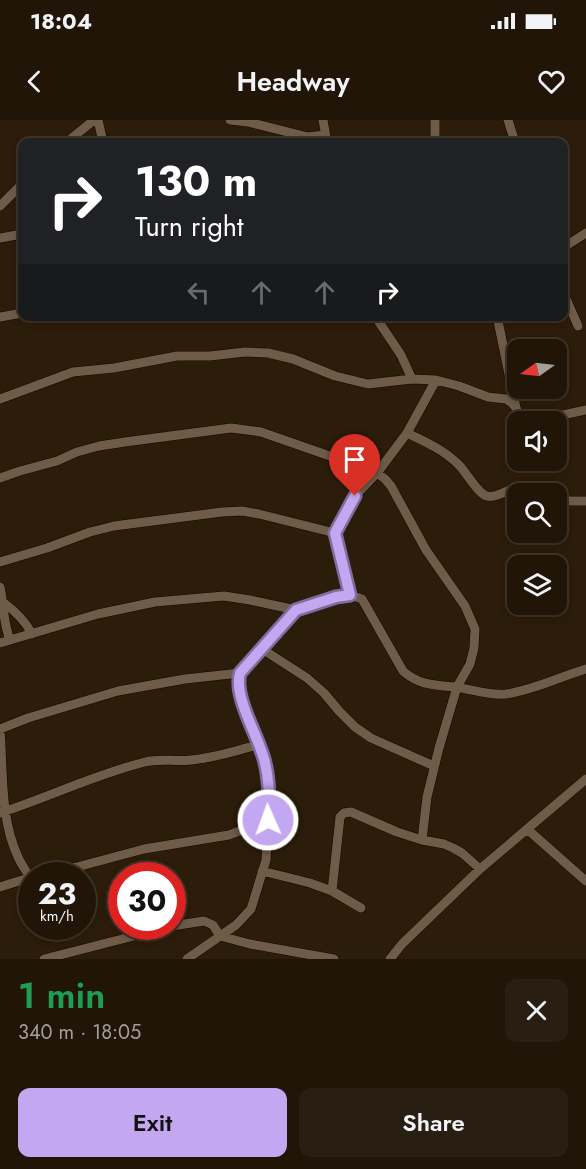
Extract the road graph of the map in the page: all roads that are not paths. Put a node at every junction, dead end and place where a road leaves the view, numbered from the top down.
1 (78, 120) edge
2 (96, 120) edge
3 (230, 120) edge
4 (322, 120) edge
5 (435, 120) edge
6 (508, 120) edge
7 (85, 128) junction
8 (72, 138) edge
9 (102, 138) edge
10 (317, 138) edge
11 (326, 138) edge
12 (435, 138) edge
13 (514, 138) edge
14 (18, 188) edge
15 (0, 207) edge
16 (586, 233) edge
17 (18, 235) edge
18 (0, 238) edge
19 (568, 243) edge
20 (568, 303) edge
21 (18, 314) edge
22 (0, 317) edge
23 (378, 321) edge
24 (498, 321) edge
25 (578, 326) dead end
26 (412, 379) junction
27 (436, 380) junction
28 (0, 399) edge
29 (516, 408) junction
30 (586, 410) edge
31 (518, 411) edge
32 (567, 414) edge
33 (407, 433) junction
34 (377, 473) junction
35 (0, 478) edge
36 (507, 491) edge
37 (567, 501) edge
38 (586, 501) edge
39 (335, 533) junction
40 (0, 562) edge
41 (0, 587) edge
42 (350, 595) junction
43 (3, 602) junction
44 (296, 610) junction
45 (32, 634) junction
46 (5, 642) edge
47 (262, 649) junction
48 (586, 669) edge
49 (240, 673) junction
50 (457, 687) junction
51 (0, 729) edge
52 (259, 745) junction
53 (434, 766) junction
54 (586, 779) edge
55 (3, 812) edge
56 (268, 820) junction
57 (527, 829) junction
58 (422, 840) junction
59 (21, 862) edge
60 (96, 862) edge
61 (480, 869) junction
62 (262, 871) junction
63 (586, 881) edge
64 (18, 882) edge
65 (0, 887) edge
66 (332, 891) junction
67 (361, 908) dead end
68 (186, 924) edge
69 (220, 936) junction
70 (119, 940) edge
71 (44, 959) edge
72 (187, 959) edge
73 (334, 959) edge
74 (390, 959) edge

1 - 7 street
2 - 7 street
2 - 9 street
3 - 10 street
4 - 11 street
5 - 12 street
6 - 13 street
7 - 8 street
14 - 15 street
16 - 19 street
17 - 18 street
20 - 25 street
21 - 22 street
23 - 26 street
24 - 29 street
26 - 27 street
26 - 28 street
27 - 29 street
27 - 33 street
29 - 31 street
30 - 32 street
33 - 34 street
33 - 36 street
34 - 35 street
34 - 39 street
34 - 50 street
37 - 38 street
39 - 40 street
39 - 42 street
41 - 43 street
42 - 44 street
42 - 50 street
43 - 45 street
43 - 46 street
44 - 45 street
44 - 47 street
45 - 46 street
47 - 49 street
47 - 53 street
48 - 50 street
49 - 51 street
49 - 52 street
50 - 53 street
51 - 55 street
52 - 55 street
52 - 56 street
53 - 58 street
54 - 57 street
55 - 59 street
56 - 60 street
56 - 62 street
57 - 61 street
57 - 63 street
58 - 61 street
58 - 66 street
61 - 74 street
62 - 66 street
62 - 69 street
64 - 65 street
66 - 67 street
68 - 69 street
69 - 72 street
69 - 73 street
70 - 71 street

